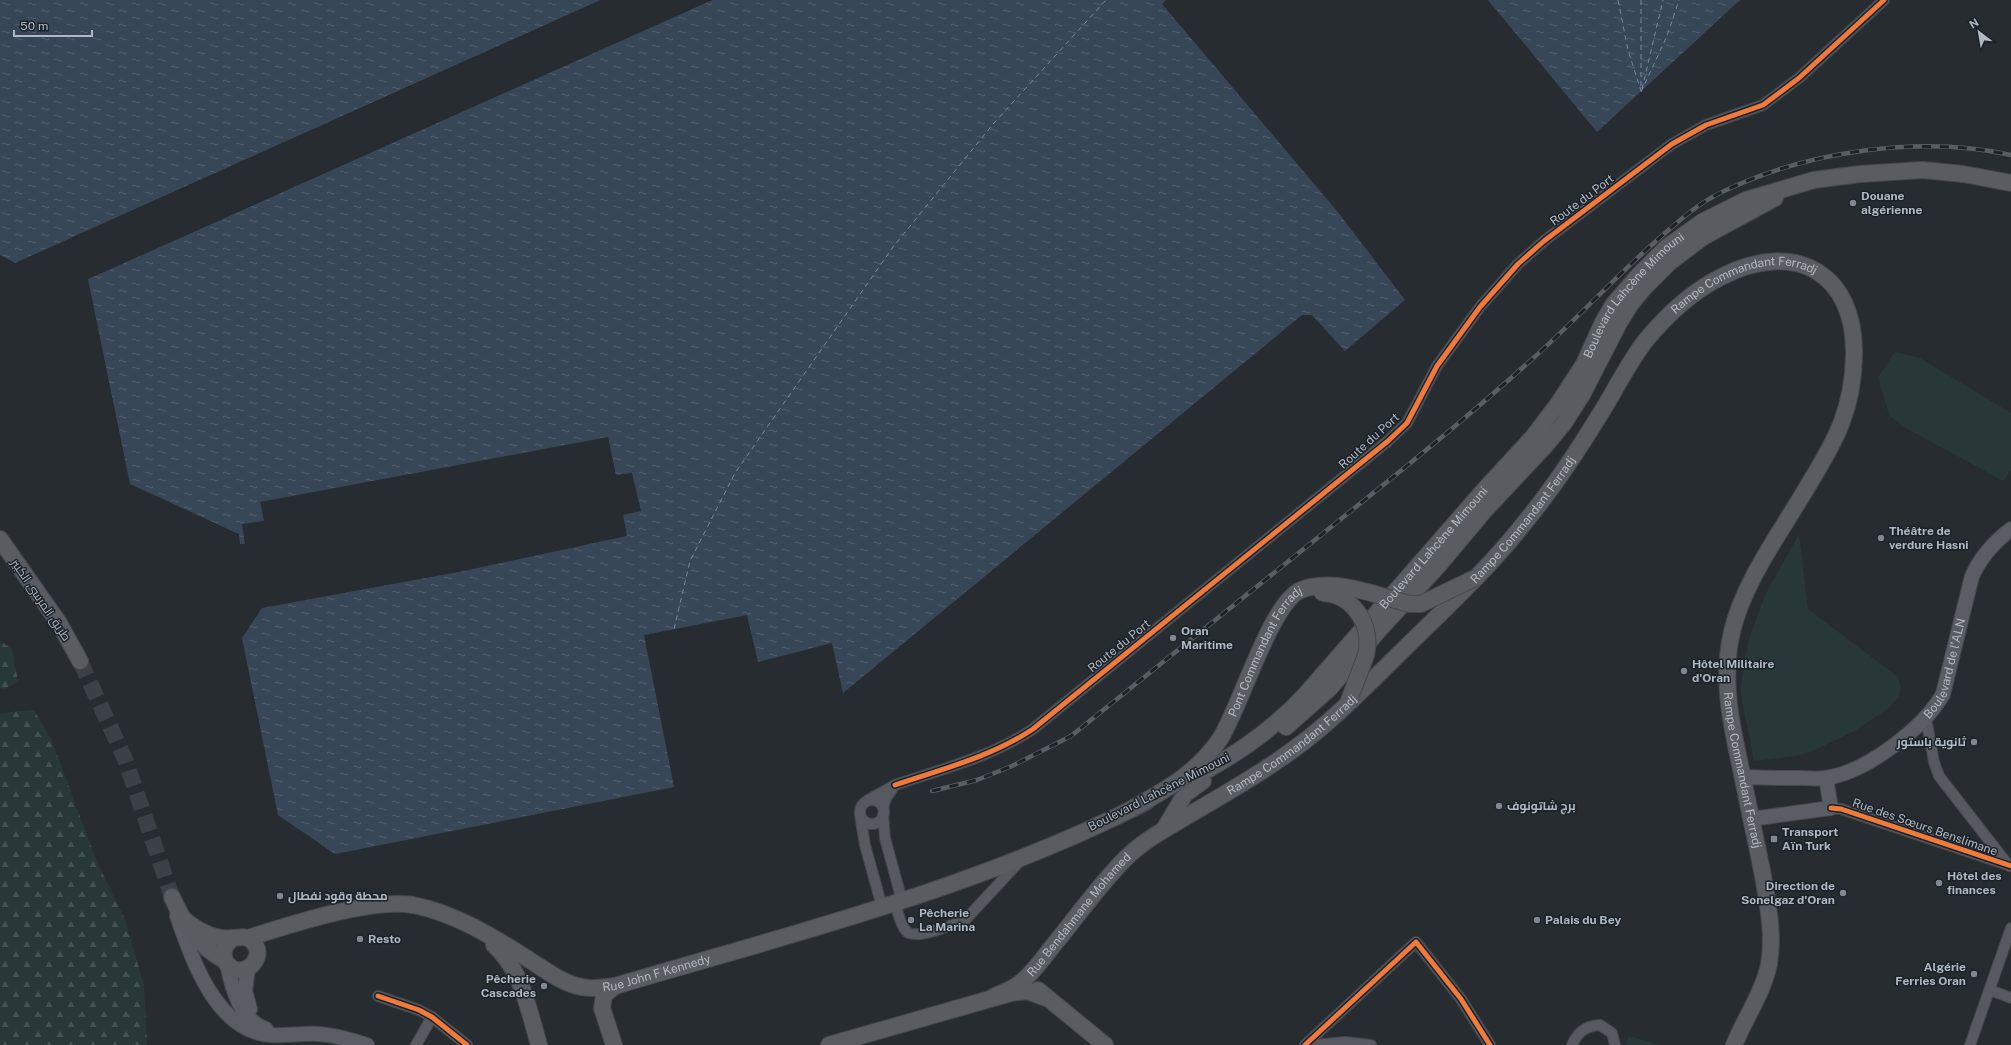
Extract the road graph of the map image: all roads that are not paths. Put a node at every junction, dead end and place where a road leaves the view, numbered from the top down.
1 (1884, 0) edge
2 (2011, 183) edge
3 (1793, 185) junction
4 (2011, 529) edge
5 (0, 539) edge
6 (1477, 577) junction
7 (1280, 612) junction
8 (80, 661) tunnel mouth
9 (1348, 703) junction
10 (1926, 718) junction
11 (1742, 778) junction
12 (1826, 778) junction
13 (895, 785) junction
14 (868, 800) junction
15 (1133, 808) junction
16 (1831, 808) junction
17 (883, 811) junction
18 (860, 815) junction
19 (1752, 819) junction
20 (1165, 829) junction
21 (1022, 859) junction
22 (2010, 868) edge
23 (172, 897) joint
24 (893, 904) junction
25 (181, 917) junction
26 (299, 923) junction
27 (2011, 928) edge
28 (478, 930) junction
29 (240, 938) junction
30 (257, 952) junction
31 (226, 962) junction
32 (1038, 964) junction
33 (541, 967) junction
34 (248, 968) junction
35 (615, 986) junction
36 (1990, 990) junction
37 (524, 993) junction
38 (378, 996) dead end
39 (993, 997) junction
40 (1046, 998) junction
41 (2011, 998) edge
42 (432, 1017) junction
43 (282, 1034) junction
44 (367, 1045) edge
45 (416, 1045) edge
46 (467, 1045) edge
47 (539, 1045) edge
48 (614, 1045) edge
49 (829, 1045) edge
50 (1105, 1045) edge
51 (1305, 1045) edge
52 (1314, 1045) edge
53 (1371, 1045) edge
54 (1490, 1045) edge
55 (1572, 1045) edge
56 (1615, 1045) edge
57 (1734, 1045) edge
58 (1970, 1045) edge

1 - 13 street, Route du Port
2 - 3 main road, Boulevard Lahcène Mimouni
3 - 15 main road, Boulevard Lahcène Mimouni
3 - 20 main road, Boulevard Lahcène Mimouni
4 - 10 main road, Boulevard de l'ALN
5 - 8 main road, طريق المرسى الكبير
6 - 7 main road, Pont Commandant Ferradj, bridge
6 - 9 main road, Rampe Commandant Ferradj
6 - 11 main road, Rampe Commandant Ferradj
7 - 9 main road, bridge
7 - 15 main road, Pont Commandant Ferradj, bridge
9 - 20 main road, Rampe Commandant Ferradj
10 - 12 main road, Boulevard de l'ALN
10 - 22 street
11 - 12 main road, Boulevard de l'ALN
11 - 19 main road, Rampe Commandant Ferradj
12 - 16 main road
13 - 14 street, Route du Port
13 - 17 street
14 - 17 street
14 - 18 street
15 - 21 main road, Boulevard Lahcène Mimouni
16 - 19 main road, Rue des Sœurs Benslimane
16 - 22 street, Rue des Sœurs Benslimane
17 - 18 street
17 - 24 street
18 - 24 street
19 - 57 main road, Rampe Commandant Ferradj
20 - 32 main road, Rue Bendahmane Mohamed
21 - 24 main road, Rue John F Kennedy
21 - 24 street
23 - 25 main road
23 - 43 main road
24 - 35 main road, Rue John F Kennedy
25 - 29 main road
25 - 31 main road
26 - 28 main road, Rue John F Kennedy
26 - 29 main road, Rue John F Kennedy
26 - 30 main road, Rue John F Kennedy
27 - 36 street
28 - 33 main road, Rue John F Kennedy
28 - 37 main road
29 - 30 main road
29 - 31 main road
30 - 34 main road
31 - 34 main road
31 - 43 main road
32 - 39 main road, Rue Bendahmane Mohamed
32 - 40 main road
33 - 35 main road, Rue John F Kennedy
33 - 37 main road
34 - 43 main road
35 - 48 main road
36 - 41 street
36 - 58 street
37 - 47 main road
38 - 42 street
39 - 40 main road
39 - 49 main road
40 - 50 main road
42 - 45 street
42 - 46 street
43 - 44 main road
51 - 54 street
52 - 53 street
55 - 56 street

